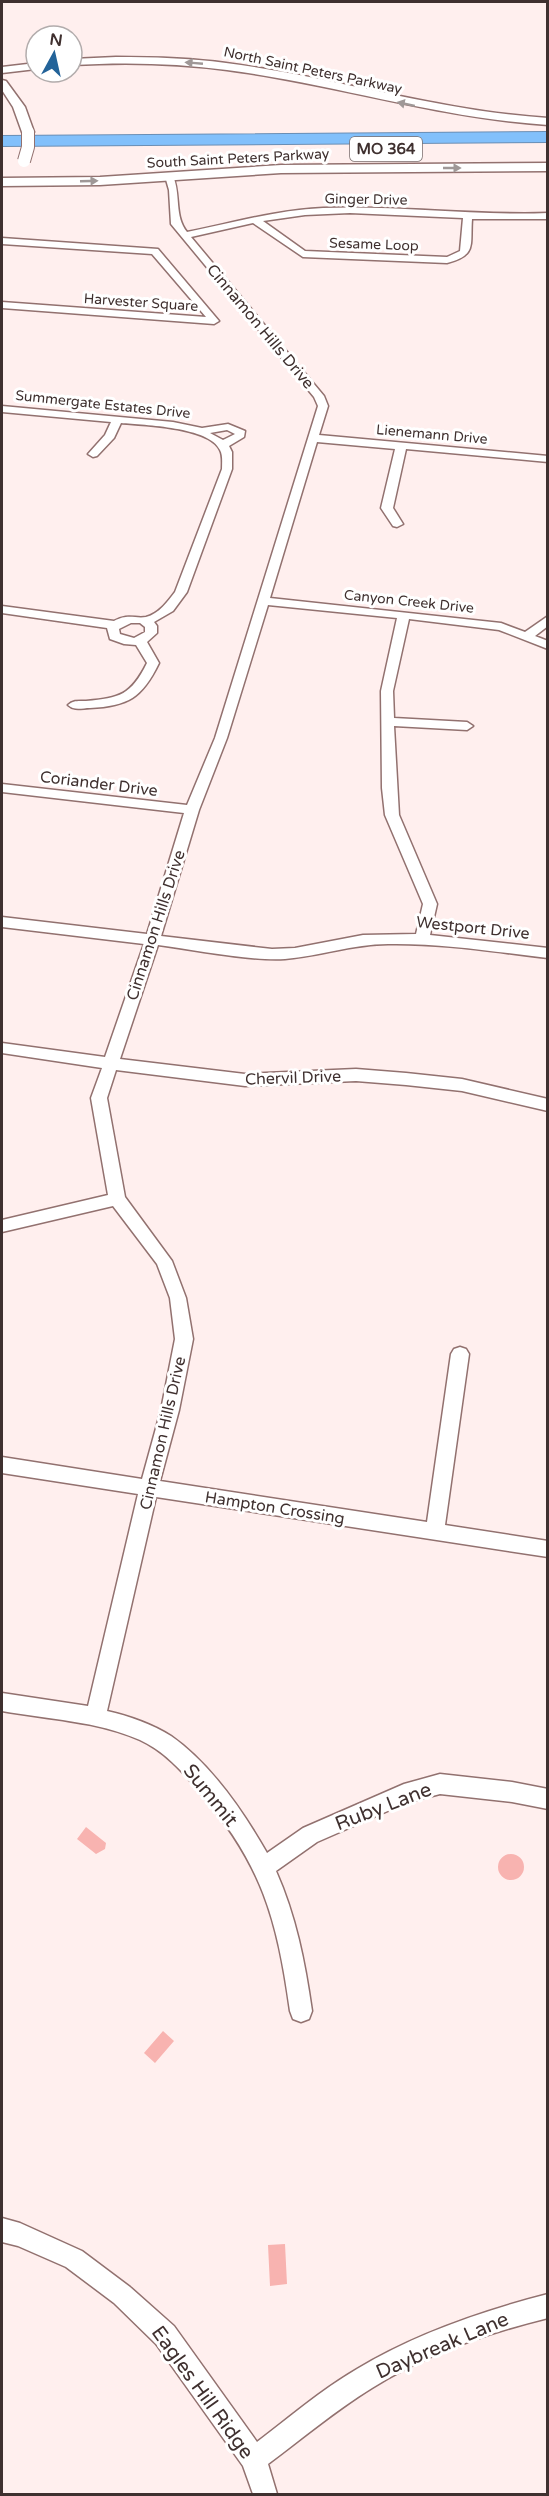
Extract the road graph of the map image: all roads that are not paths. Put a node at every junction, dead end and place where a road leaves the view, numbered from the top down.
1 (2, 60) edge
2 (84, 62) edge
3 (24, 63) edge
4 (24, 66) edge
5 (2, 70) edge
6 (2, 83) edge
7 (548, 122) edge
8 (548, 137) edge
9 (2, 141) edge
10 (548, 148) edge
11 (2, 152) edge
12 (548, 167) edge
13 (169, 176) junction
14 (63, 182) junction
15 (4, 185) edge
16 (14, 195) dead end
17 (468, 216) junction
18 (548, 216) edge
19 (255, 220) junction
20 (186, 235) junction
21 (2, 241) edge
22 (2, 305) edge
23 (2, 409) edge
24 (118, 419) junction
25 (202, 431) junction
26 (314, 438) junction
27 (223, 445) junction
28 (401, 446) junction
29 (93, 454) dead end
30 (548, 459) edge
31 (397, 524) dead end
32 (265, 601) junction
33 (2, 609) edge
34 (404, 615) junction
35 (548, 619) edge
36 (146, 622) junction
37 (115, 625) junction
38 (528, 636) junction
39 (139, 641) junction
40 (548, 645) edge
41 (74, 705) dead end
42 (387, 722) junction
43 (467, 726) dead end
44 (2, 788) edge
45 (192, 810) junction
46 (2, 922) edge
47 (422, 938) junction
48 (152, 941) junction
49 (548, 954) edge
50 (2, 1048) edge
51 (110, 1062) junction
52 (548, 1105) edge
53 (117, 1199) junction
54 (2, 1226) edge
55 (460, 1354) dead end
56 (2, 1465) edge
57 (149, 1487) junction
58 (435, 1532) junction
59 (548, 1549) edge
60 (2, 1702) edge
61 (96, 1716) junction
62 (548, 1799) edge
63 (264, 1867) junction
64 (301, 2011) dead end
65 (2, 2230) edge
66 (548, 2306) edge
67 (254, 2459) junction
68 (265, 2494) edge

1 - 3 main road
7 -> 2 main road, North Saint Peters Parkway
4 - 5 main road
6 - 15 main road, bridge
8 - 9 highway, MO 364
10 - 11 highway, MO 364
13 -> 12 main road, South Saint Peters Parkway
14 -> 13 main road, South Saint Peters Parkway
13 - 20 street, Cinnamon Hills Drive
14 - 15 main road, South Saint Peters Parkway
14 - 16 main road
17 - 18 street, Ginger Drive
17 - 19 street, Ginger Drive
17 - 19 street, Sesame Loop
19 - 20 street, Ginger Drive
20 - 26 street, Cinnamon Hills Drive
21 - 22 street, Harvester Square
23 - 24 street, Summergate Estates Drive
24 - 25 street, Summergate Estates Drive
24 - 29 street
25 - 27 street, Summergate Estates Drive
25 - 27 street, Summergate Estates Drive
26 - 28 street, Lienemann Drive
26 - 32 street, Cinnamon Hills Drive
27 - 36 street
28 - 30 street, Lienemann Drive
28 - 31 street
32 - 34 street, Canyon Creek Drive
32 - 45 street, Cinnamon Hills Drive
33 - 37 street
34 - 38 street, Canyon Creek Drive
34 - 42 street
35 - 38 street
36 - 37 street
36 - 39 street
37 - 39 street
38 - 40 street, Canyon Creek Drive
39 - 41 street
42 - 43 street
42 - 47 street
44 - 45 street, Coriander Drive
45 - 48 street, Cinnamon Hills Drive
46 - 48 street, Westport Drive
47 - 48 street, Westport Drive
47 - 49 street, Westport Drive
48 - 51 street, Cinnamon Hills Drive
50 - 51 street, Chervil Drive
51 - 52 street, Chervil Drive
51 - 53 street, Cinnamon Hills Drive
53 - 54 street
53 - 57 street, Cinnamon Hills Drive
55 - 58 street
56 - 57 street, Hampton Crossing
57 - 58 street, Hampton Crossing
57 - 61 street, Cinnamon Hills Drive
58 - 59 street, Hampton Crossing
60 - 61 street, Summit
61 - 63 street, Summit
62 - 63 street, Ruby Lane
63 - 64 street, Summit
65 - 67 street, Eagles Hill Ridge
66 - 67 street, Daybreak Lane
67 - 68 street, Eagles Hill Ridge

